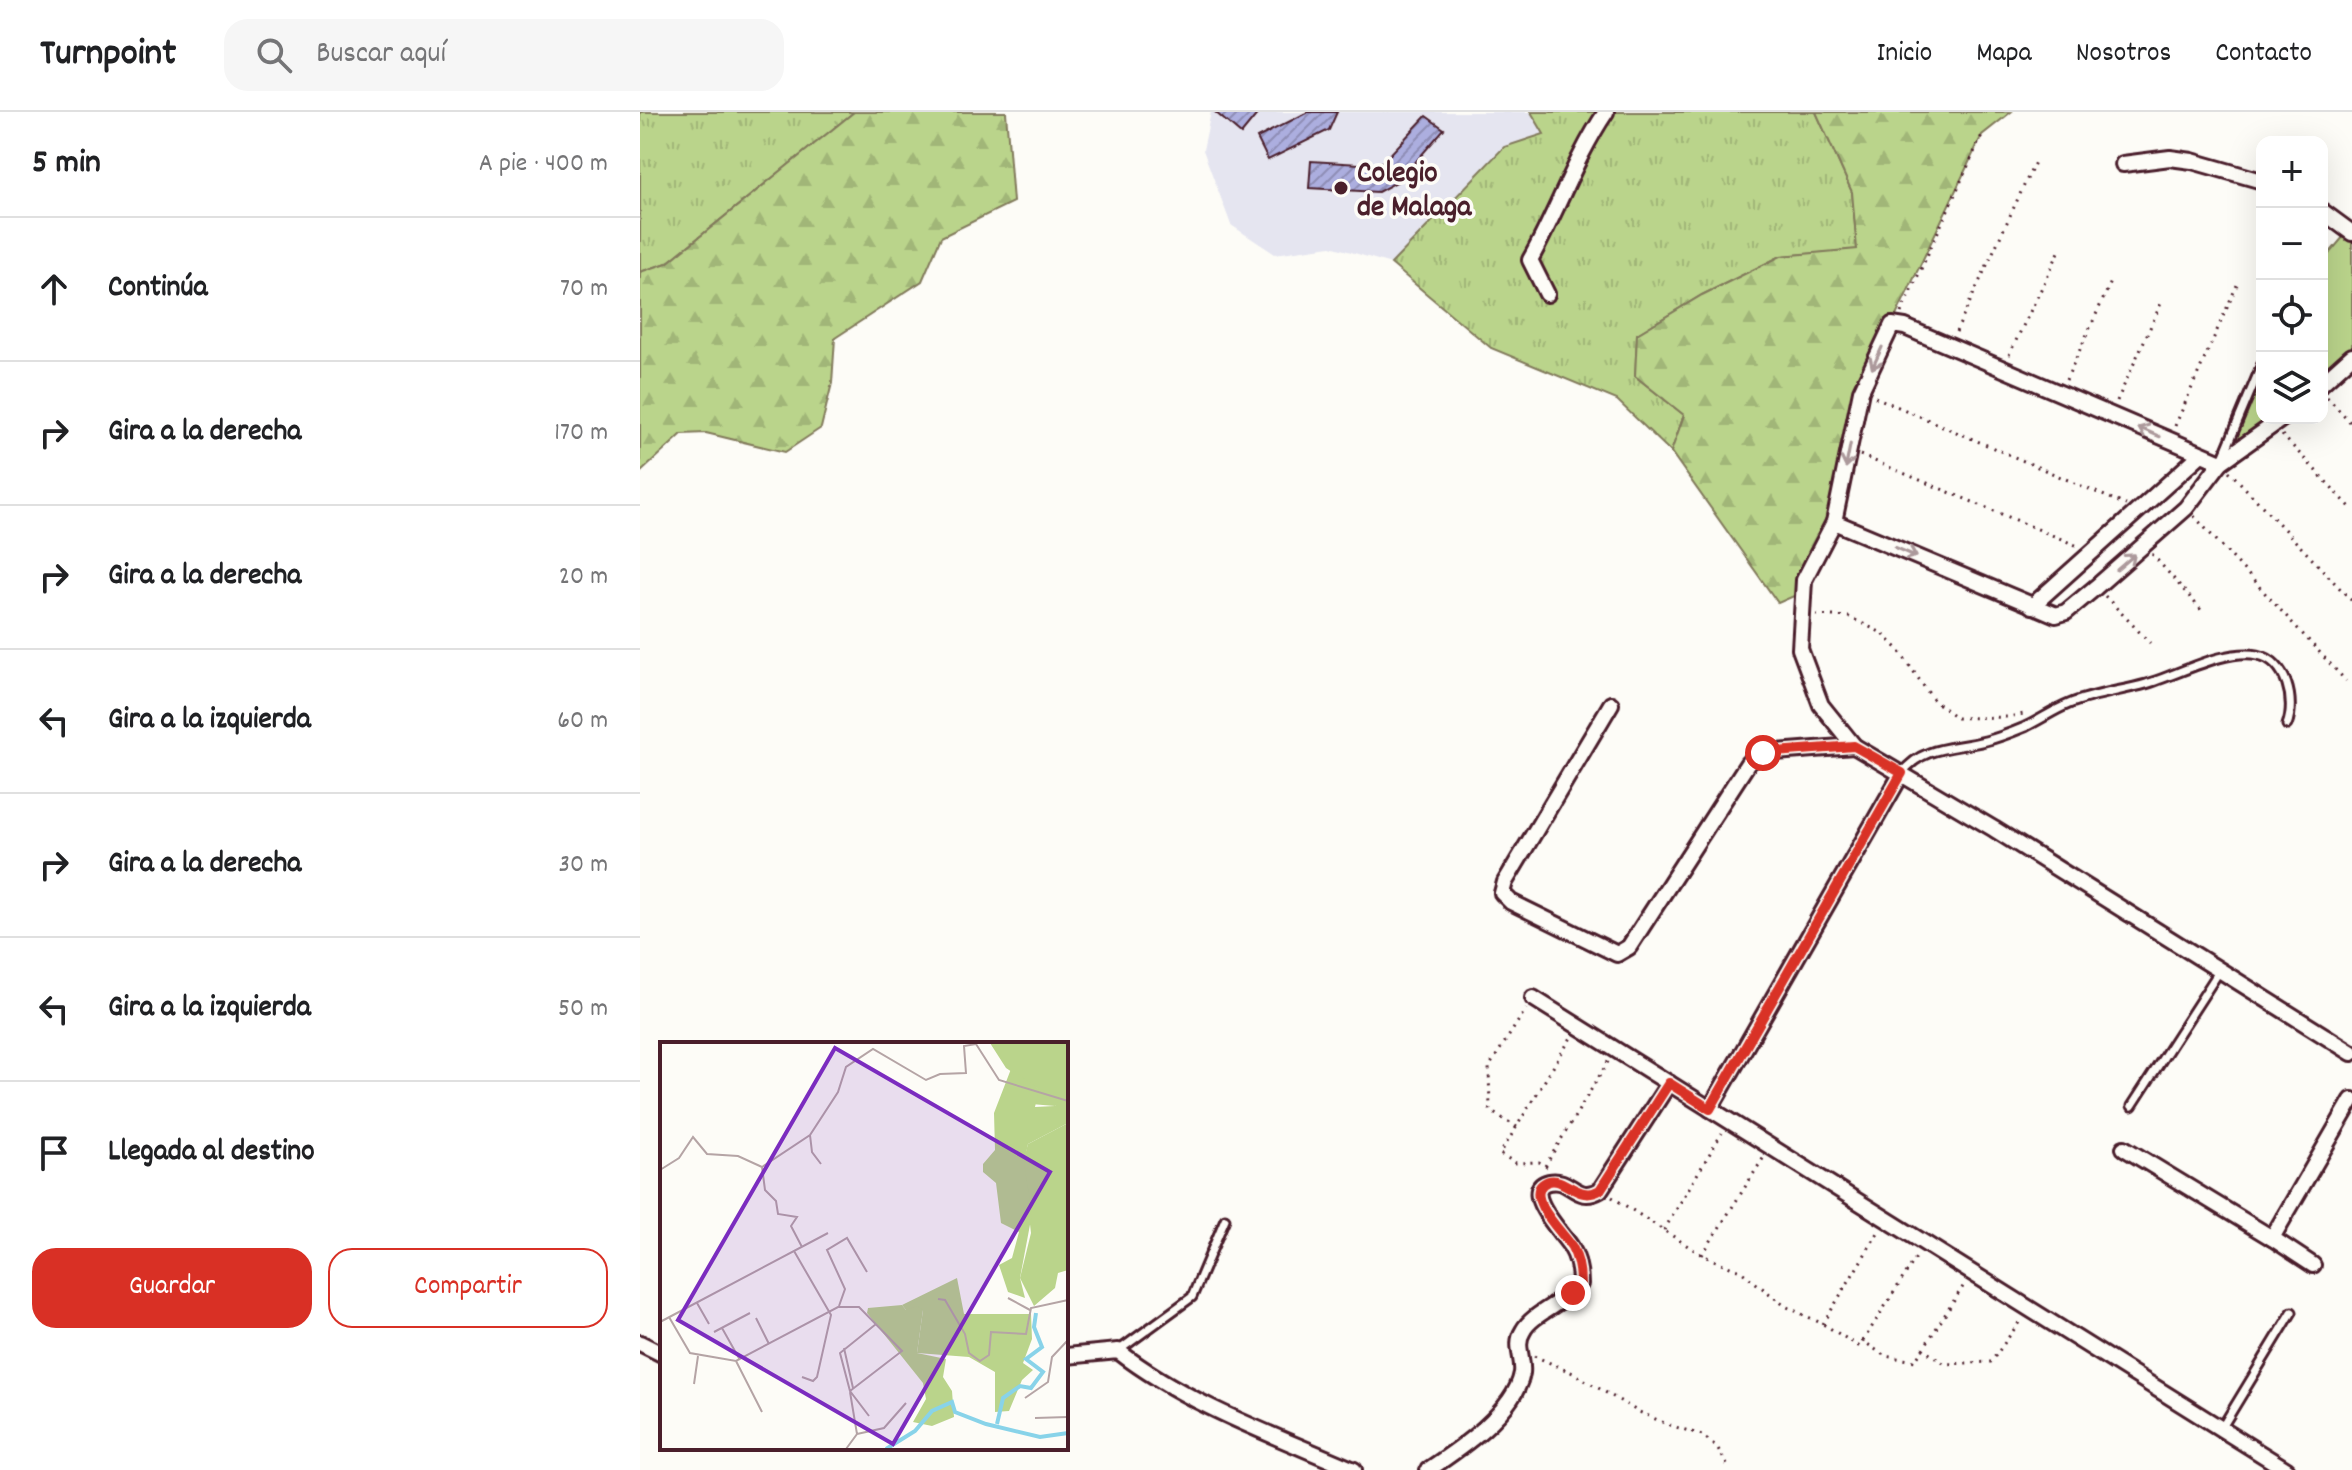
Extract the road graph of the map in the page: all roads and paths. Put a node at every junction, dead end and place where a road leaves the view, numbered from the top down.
1 (1606, 112) edge
2 (1982, 135) dead end
3 (2035, 162) dead end
4 (2123, 164) dead end
5 (2256, 179) edge
6 (2328, 215) edge
7 (2352, 233) edge
8 (2061, 248) dead end
9 (2111, 282) dead end
10 (2237, 285) dead end
11 (1547, 294) dead end
12 (2163, 299) dead end
13 (1894, 326) junction
14 (1949, 346) junction
15 (2352, 356) edge
16 (2002, 369) junction
17 (2256, 378) edge
18 (2328, 378) edge
19 (1861, 391) junction
20 (2059, 394) junction
21 (2328, 398) edge
22 (2110, 415) junction
23 (2275, 424) edge
24 (2280, 424) edge
25 (2352, 424) edge
26 (2168, 440) junction
27 (1849, 450) junction
28 (2200, 455) junction
29 (2221, 462) junction
30 (2186, 508) junction
31 (2352, 509) edge
32 (2139, 511) junction
33 (1834, 522) junction
34 (2145, 545) junction
35 (2093, 552) junction
36 (2096, 587) junction
37 (2352, 601) edge
38 (2032, 606) junction
39 (2202, 611) dead end
40 (1800, 617) junction
41 (2150, 643) dead end
42 (2346, 681) dead end
43 (1611, 704) dead end
44 (2033, 712) dead end
45 (2287, 725) dead end
46 (1854, 746) junction
47 (1902, 773) junction
48 (2220, 970) junction
49 (1533, 998) joint
50 (1578, 1026) junction
51 (1615, 1050) junction
52 (2352, 1053) edge
53 (1669, 1083) junction
54 (2352, 1100) edge
55 (2132, 1106) dead end
56 (1710, 1109) junction
57 (1729, 1121) junction
58 (1517, 1127) junction
59 (1770, 1147) junction
60 (2124, 1148) dead end
61 (1545, 1166) junction
62 (1553, 1171) dead end
63 (1600, 1190) junction
64 (1225, 1219) dead end
65 (1886, 1219) junction
66 (1664, 1230) junction
67 (2272, 1238) junction
68 (1924, 1244) junction
69 (1702, 1255) junction
70 (2313, 1265) dead end
71 (1972, 1273) junction
72 (2028, 1309) junction
73 (2292, 1312) dead end
74 (1823, 1324) junction
75 (1863, 1341) junction
76 (640, 1343) edge
77 (1923, 1349) junction
78 (1118, 1351) junction
79 (1519, 1352) junction
80 (660, 1353) edge
81 (1068, 1356) edge
82 (2221, 1429) junction
83 (1354, 1470) edge
84 (1428, 1470) edge
85 (1730, 1470) edge
86 (2287, 1470) edge

1 - 11 street
2 - 13 path
3 - 14 path
4 - 5 street
6 - 7 street
8 - 16 path
9 - 20 path
10 - 26 path
12 - 22 path
13 - 14 street
13 -> 19 street
14 - 16 street
15 - 18 street
16 - 20 street
17 - 29 lane
19 - 27 street
19 - 32 path
20 - 22 street
21 - 25 path
26 -> 22 street
23 - 29 street
24 - 31 path
26 - 28 street
27 -> 33 street
27 - 35 path
28 - 29 street
28 - 32 street
29 - 30 street
29 - 37 path
30 - 34 street
30 - 42 path
32 - 35 street
33 -> 38 street
33 - 40 street
36 -> 34 street
34 - 39 path
35 - 38 street
36 - 38 street
36 - 41 path
40 - 44 path
40 - 46 street
43 - 46 street
45 - 47 lane
46 - 47 street
47 - 48 street
47 - 56 street
48 - 52 street
48 - 55 lane
49 - 50 street
49 - 58 path
50 - 51 street
50 - 58 path
51 - 53 street
51 - 61 path
53 - 56 street
53 - 63 street
54 - 67 street
56 - 57 street
57 - 59 street
57 - 66 path
58 - 61 path
59 - 65 street
59 - 69 path
60 - 67 street
61 - 62 path
63 - 66 path
63 - 79 street
64 - 78 lane
65 - 68 street
65 - 74 path
66 - 69 path
67 - 70 street
68 - 71 street
68 - 75 path
69 - 74 path
71 - 72 street
71 - 77 path
72 - 77 path
72 - 82 street
73 - 82 lane
74 - 75 path
75 - 77 path
76 - 80 street
78 - 81 street
78 - 83 street
79 - 84 street
79 - 85 path
82 - 86 street

